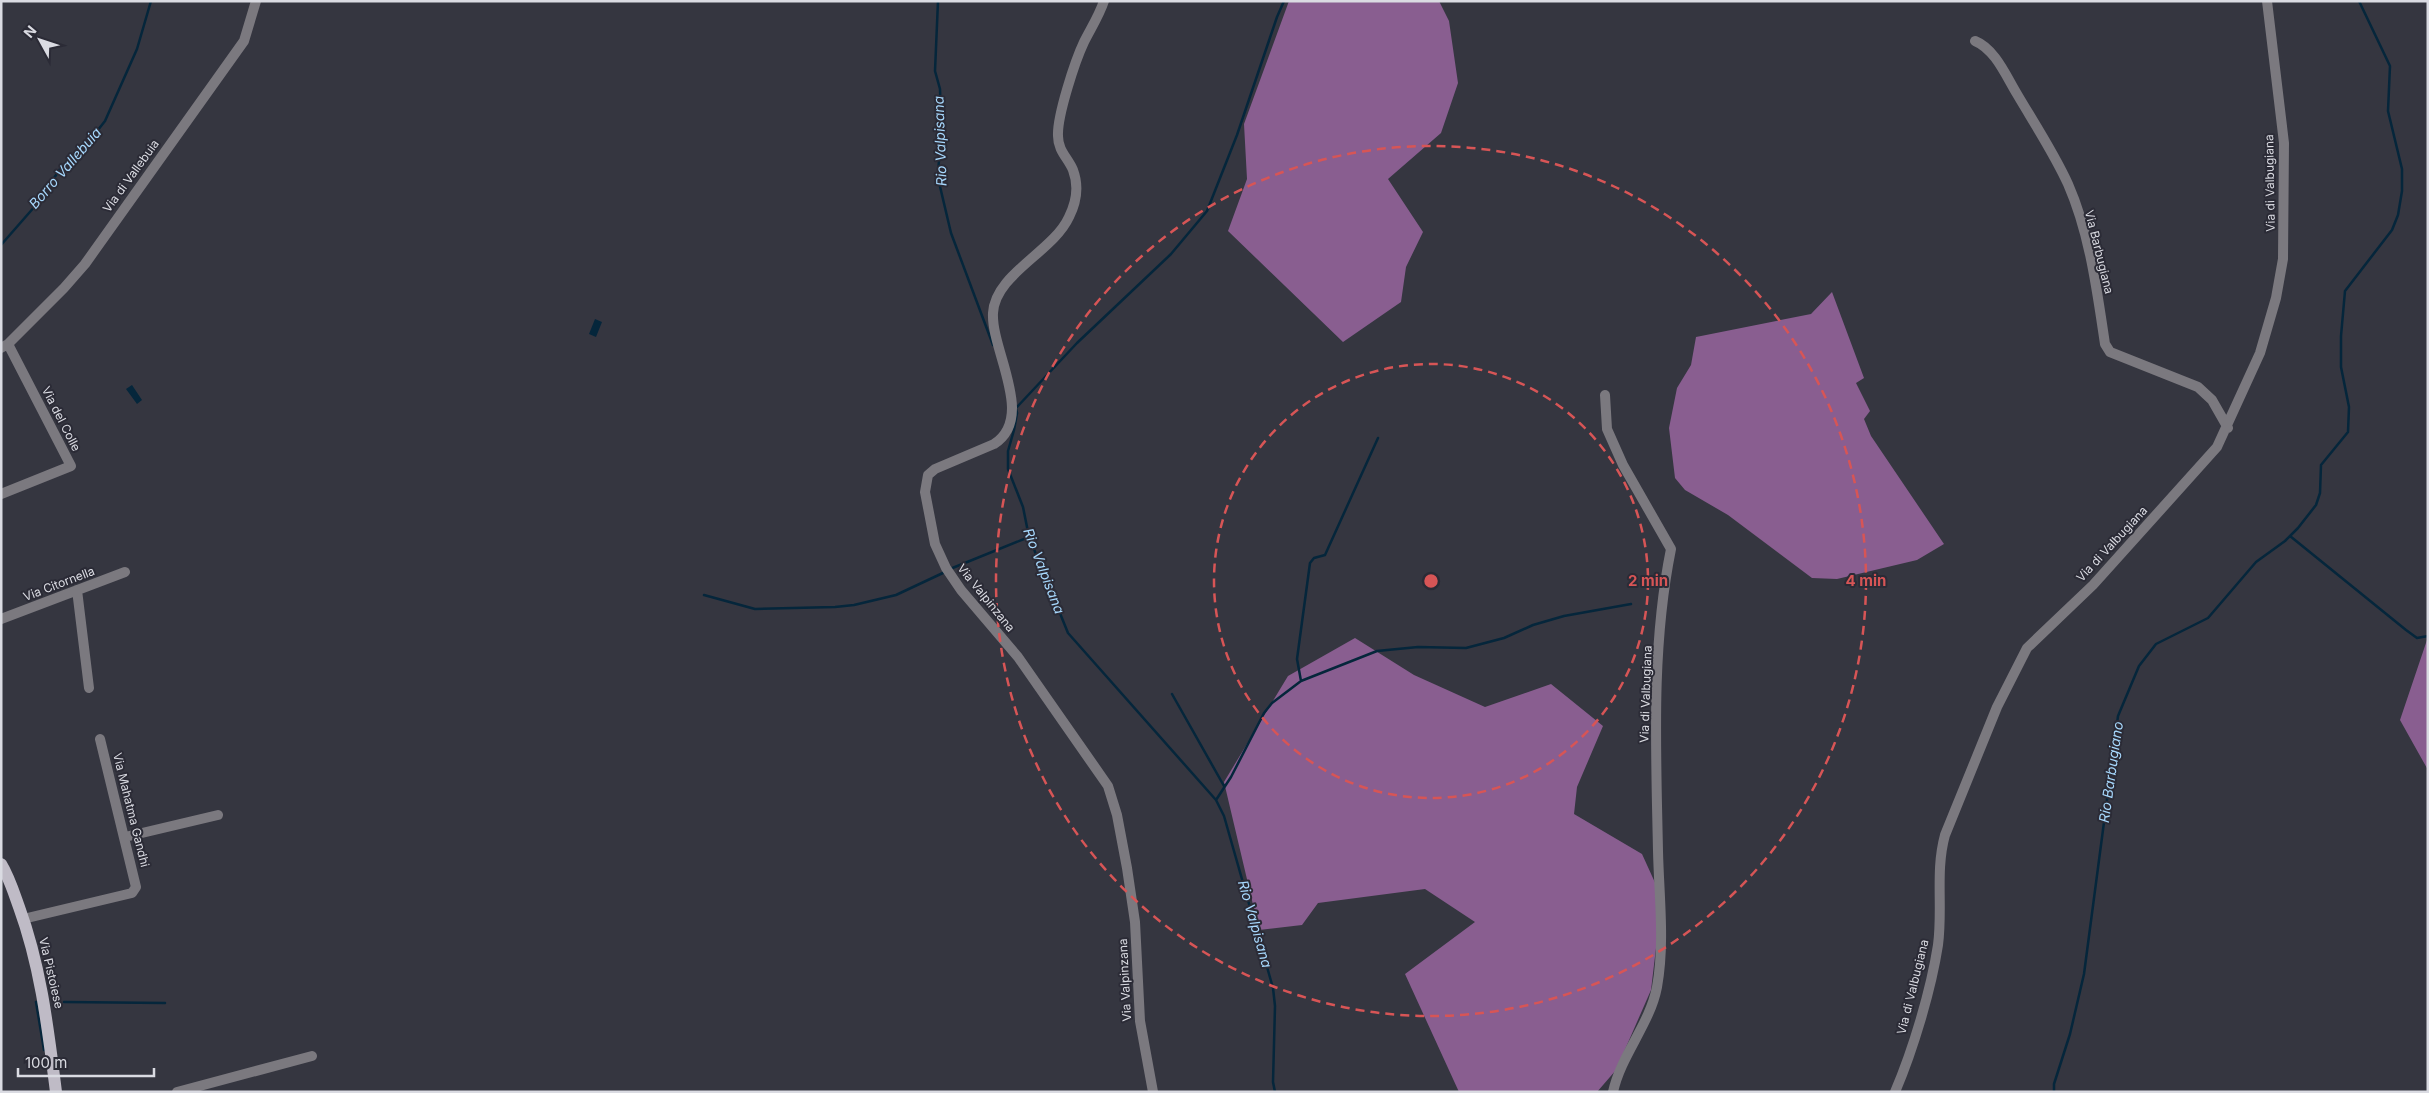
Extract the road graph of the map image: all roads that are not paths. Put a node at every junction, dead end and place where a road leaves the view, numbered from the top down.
1 (256, 1) edge
2 (1104, 1) edge
3 (2267, 1) edge
4 (1975, 41) dead end
5 (5, 346) edge
6 (1605, 395) dead end
7 (2228, 428) junction
8 (1, 494) edge
9 (125, 572) dead end
10 (77, 590) junction
11 (1, 619) edge
12 (89, 688) dead end
13 (100, 739) dead end
14 (218, 815) dead end
15 (124, 837) junction
16 (1, 864) edge
17 (23, 919) junction
18 (312, 1056) dead end
19 (56, 1092) edge
20 (177, 1092) edge
21 (1153, 1092) edge
22 (1613, 1092) edge
23 (1895, 1092) edge

1 - 5 street, Via di Vallebuia
2 - 21 street, Via Valpinzana
3 - 7 street, Via di Valbugiana
4 - 7 street, Via Barbugiana
5 - 8 street, Via del Colle
6 - 22 street, Via di Valbugiana
7 - 23 street, Via di Valbugiana
9 - 10 street, Via Citornella
10 - 11 street, Via Citornella
10 - 12 street
13 - 15 street, Via Mahatma Gandhi
14 - 15 street
15 - 17 street, Via Mahatma Gandhi
16 - 17 main road, Via Pistoiese
17 - 19 main road, Via Pistoiese
18 - 20 street

